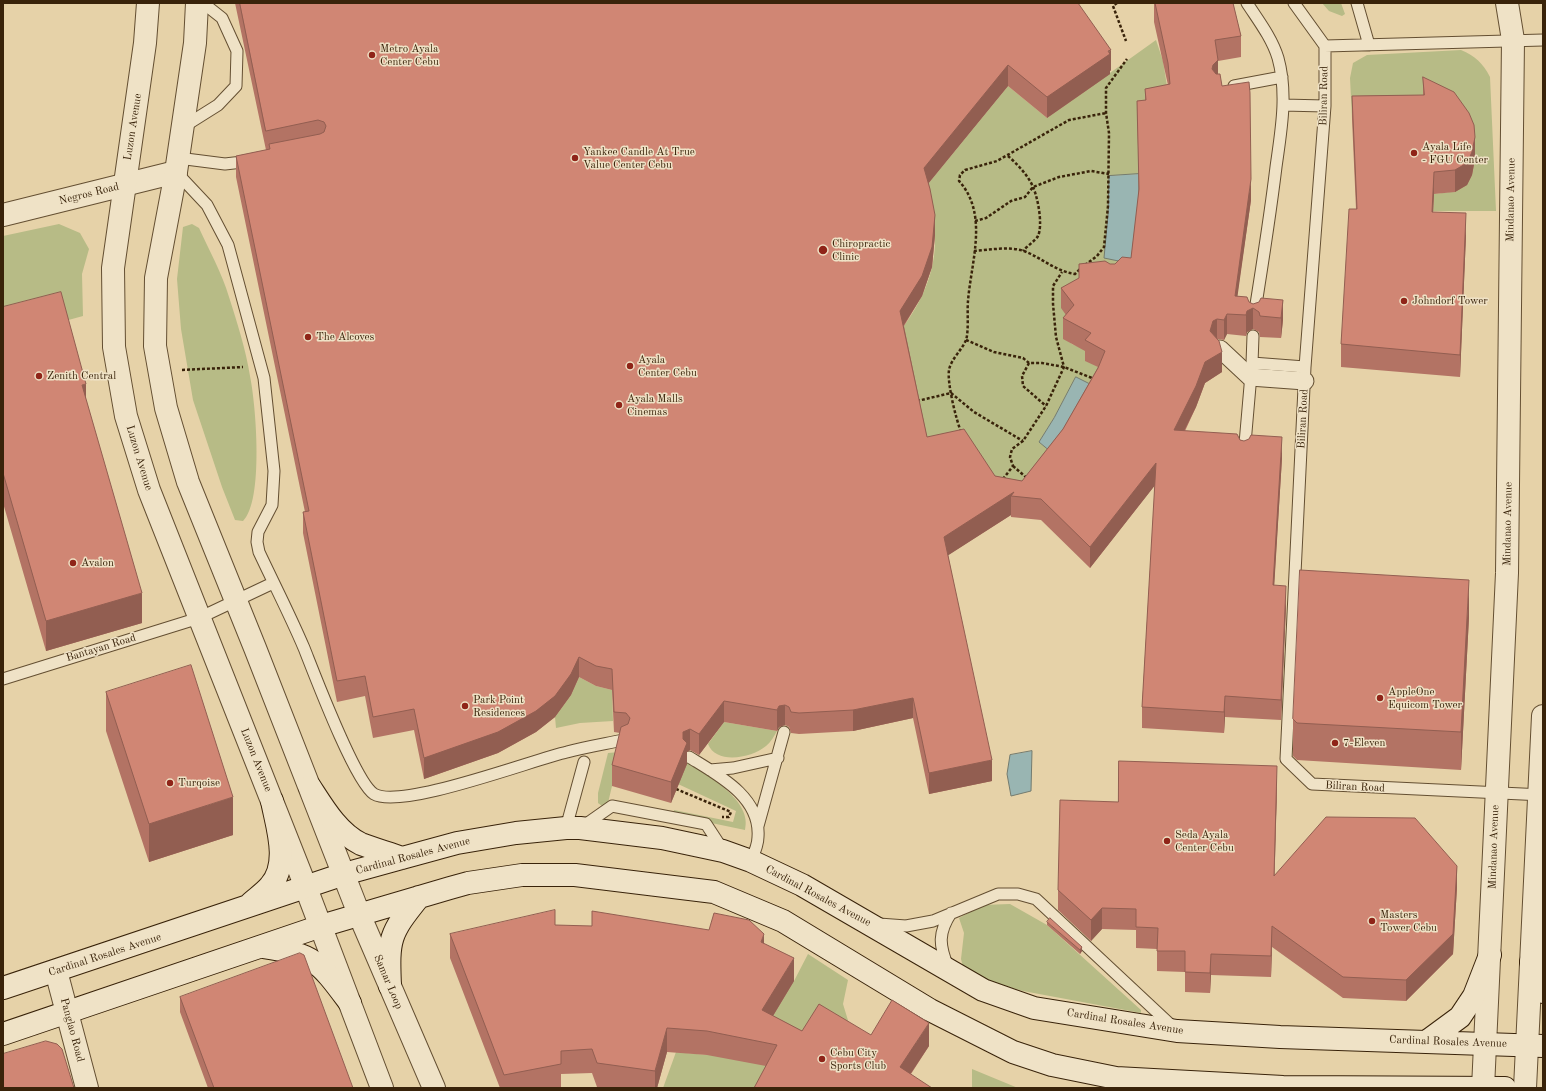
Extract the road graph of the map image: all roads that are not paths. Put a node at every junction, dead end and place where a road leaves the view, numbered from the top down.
1 (148, 3) edge
2 (197, 3) edge
3 (203, 3) edge
4 (1246, 3) edge
5 (1294, 3) edge
6 (1357, 3) edge
7 (1507, 3) edge
8 (1513, 40) junction
9 (1543, 40) edge
10 (1369, 45) junction
11 (1325, 46) junction
12 (1282, 78) junction
13 (1226, 87) edge
14 (1283, 105) junction
15 (1325, 106) junction
16 (182, 128) junction
17 (265, 159) edge
18 (177, 165) junction
19 (124, 185) junction
20 (3, 215) edge
21 (1254, 318) edge
22 (1253, 336) edge
23 (1220, 349) edge
24 (1251, 370) junction
25 (1305, 374) junction
26 (1244, 455) edge
27 (273, 583) junction
28 (236, 601) junction
29 (199, 618) junction
30 (3, 678) edge
31 (1543, 716) edge
32 (784, 732) edge
33 (623, 740) edge
34 (689, 757) edge
35 (778, 758) junction
36 (584, 762) dead end
37 (710, 770) junction
38 (310, 787) junction
39 (1496, 794) junction
40 (1541, 795) edge
41 (272, 801) junction
42 (758, 826) junction
43 (573, 828) junction
44 (402, 858) junction
45 (751, 861) junction
46 (344, 874) junction
47 (306, 887) junction
48 (419, 897) junction
49 (246, 908) junction
50 (951, 913) junction
51 (359, 914) junction
52 (871, 924) junction
53 (321, 926) junction
54 (261, 947) junction
55 (1490, 955) junction
56 (1532, 962) junction
57 (56, 971) junction
58 (951, 973) junction
59 (390, 986) junction
60 (3, 988) edge
61 (1543, 992) edge
62 (350, 1003) junction
63 (67, 1014) junction
64 (1177, 1031) junction
65 (3, 1034) edge
66 (1426, 1042) junction
67 (1486, 1044) junction
68 (1535, 1045) edge
69 (1424, 1087) edge
70 (1483, 1087) edge
71 (87, 1088) edge
72 (382, 1088) edge
73 (434, 1088) edge
74 (1505, 1088) edge
75 (1525, 1088) edge

1 - 19 street, Luzon Avenue
2 - 16 street
3 - 16 lane
4 - 12 lane
5 - 11 lane
6 - 10 lane
7 - 8 street, Mindanao Avenue
8 - 9 lane
8 - 10 lane
8 - 39 street, Mindanao Avenue
10 - 11 lane
11 - 15 lane, Biliran Road
12 - 13 lane
12 - 14 lane
14 - 15 lane
14 - 21 lane
15 - 25 lane, Biliran Road
16 - 18 street
17 - 18 lane
18 - 19 street, Negros Road
18 - 27 lane
18 - 28 street
19 - 20 street, Negros Road
19 - 29 street, Luzon Avenue
22 - 24 lane
23 - 24 street
24 - 25 street
24 - 26 lane
25 - 39 lane, Biliran Road
27 - 28 lane, Bantayan Road
27 - 33 lane
28 - 29 lane, Bantayan Road
28 - 38 street
29 - 30 lane, Bantayan Road
29 - 41 street, Luzon Avenue
31 - 40 street
32 - 35 lane
34 - 37 lane
35 - 37 lane
35 - 42 lane
36 - 43 lane
37 - 42 lane
38 - 44 street
38 - 46 street
39 - 40 lane, Biliran Road
39 - 55 street, Mindanao Avenue
40 - 56 street
41 - 47 street, Luzon Avenue
41 - 49 street
42 - 45 lane
43 - 44 street, Cardinal Rosales Avenue
43 - 45 street, Cardinal Rosales Avenue
44 - 46 street, Cardinal Rosales Avenue
45 - 52 street, Cardinal Rosales Avenue
46 - 47 street, Cardinal Rosales Avenue
46 - 51 street, Samar Loop
47 - 49 street, Cardinal Rosales Avenue
47 - 53 street
48 - 51 street
48 - 59 street
48 - 69 street
49 - 57 street, Cardinal Rosales Avenue
50 - 52 lane
50 - 58 lane
50 - 64 lane
51 - 53 street
51 - 59 street, Samar Loop
52 - 58 street, Cardinal Rosales Avenue
53 - 54 street
53 - 62 street
54 - 62 street
54 - 63 street
55 - 66 street
55 - 67 street, Mindanao Avenue
56 - 61 street
56 - 68 street
57 - 60 street, Cardinal Rosales Avenue
57 - 63 street, Panglao Road
58 - 64 street, Cardinal Rosales Avenue
59 - 73 street, Samar Loop
62 - 72 street
63 - 65 street
63 - 71 street, Panglao Road
64 - 66 street, Cardinal Rosales Avenue
66 - 67 street, Cardinal Rosales Avenue
67 - 68 street, Cardinal Rosales Avenue
67 - 70 street
68 - 75 street
69 - 70 street
70 - 74 street

